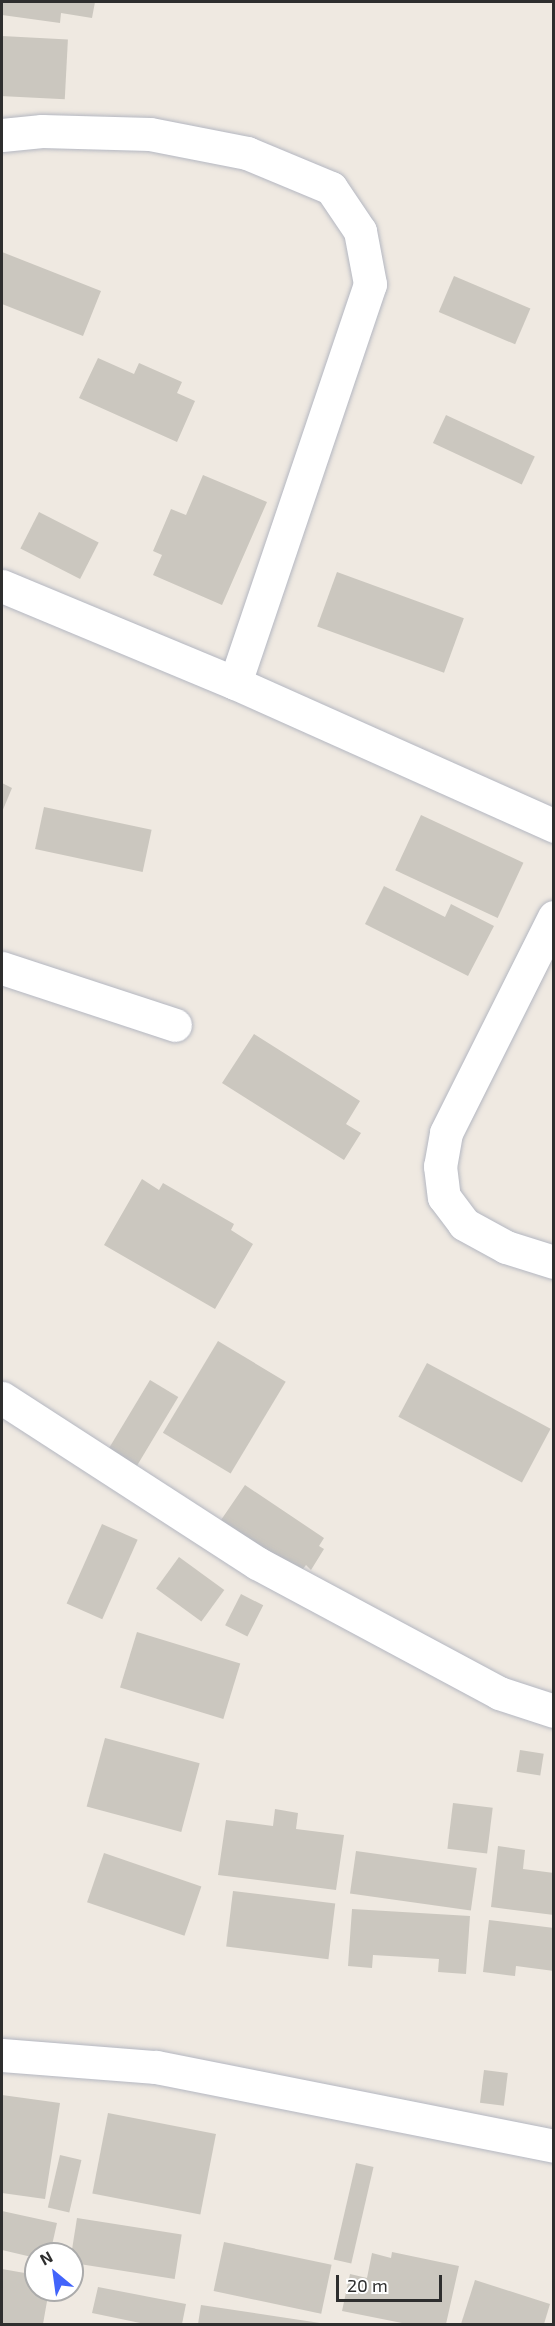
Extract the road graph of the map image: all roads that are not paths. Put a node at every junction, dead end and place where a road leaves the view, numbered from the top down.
1 (2, 135) edge
2 (2, 586) edge
3 (235, 683) junction
4 (554, 826) edge
5 (554, 917) edge
6 (2, 968) edge
7 (175, 1025) dead end
8 (554, 1262) edge
9 (2, 1398) edge
10 (554, 1711) edge
11 (2, 2055) edge
12 (554, 2146) edge

1 - 3 street
2 - 3 street
3 - 4 street
5 - 8 street
6 - 7 street
9 - 10 street
11 - 12 street

